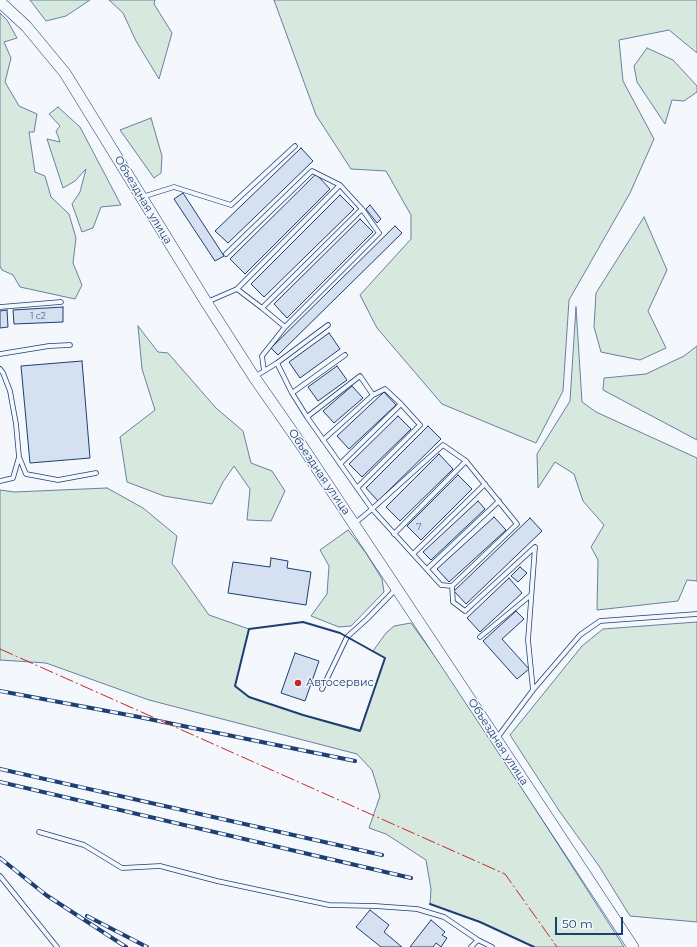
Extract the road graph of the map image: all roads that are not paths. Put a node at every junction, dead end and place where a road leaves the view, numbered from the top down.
1 (0, 2) edge
2 (294, 146) dead end
3 (340, 185) junction
4 (142, 197) junction
5 (362, 209) junction
6 (226, 254) dead end
7 (237, 289) junction
8 (61, 302) dead end
9 (206, 302) junction
10 (0, 307) edge
11 (262, 308) junction
12 (328, 325) dead end
13 (285, 326) junction
14 (70, 345) dead end
15 (0, 354) edge
16 (345, 355) dead end
17 (277, 363) junction
18 (0, 369) edge
19 (259, 374) junction
20 (292, 393) junction
21 (373, 395) junction
22 (401, 404) junction
23 (307, 417) junction
24 (323, 440) junction
25 (19, 457) junction
26 (466, 461) junction
27 (340, 464) junction
28 (96, 473) dead end
29 (0, 481) edge
30 (485, 484) junction
31 (357, 488) junction
32 (499, 501) junction
33 (372, 509) junction
34 (354, 524) junction
35 (394, 534) junction
36 (413, 554) junction
37 (427, 569) junction
38 (452, 586) junction
39 (396, 588) junction
40 (532, 595) junction
41 (697, 614) edge
42 (480, 637) dead end
43 (322, 689) dead end
44 (533, 690) junction
45 (496, 739) junction
46 (39, 832) dead end
47 (0, 876) edge
48 (478, 940) junction
49 (57, 947) edge
50 (471, 947) edge
51 (492, 947) edge
52 (633, 947) edge

1 - 4 main road, Объездная улица
2 - 4 lane
3 - 5 lane
3 - 6 lane
3 - 7 lane
4 - 9 main road, Объездная улица
5 - 11 lane
5 - 13 lane
7 - 9 lane
7 - 11 lane
8 - 10 lane
9 - 19 main road, Объездная улица
11 - 13 lane
12 - 17 lane
13 - 19 lane
14 - 15 lane
16 - 20 lane
17 - 19 lane
17 - 20 lane
18 - 25 lane
19 - 34 main road, Объездная улица
20 - 23 lane
21 - 22 lane
21 - 23 lane
21 - 24 lane
22 - 27 lane
22 - 31 lane
23 - 24 lane
24 - 27 lane
25 - 28 lane
25 - 29 lane
26 - 30 lane
26 - 33 lane
26 - 35 lane
27 - 31 lane
30 - 32 lane
30 - 36 lane
31 - 33 lane
32 - 37 lane
32 - 38 lane
33 - 34 lane
33 - 35 lane
34 - 39 main road, Объездная улица
35 - 36 lane
36 - 37 lane
37 - 38 lane
38 - 40 lane
39 - 43 lane
39 - 45 main road, Объездная улица
40 - 42 lane
40 - 44 lane
41 - 44 lane
44 - 45 lane
45 - 52 main road, Объездная улица
46 - 48 lane
47 - 49 lane
48 - 50 lane
48 - 51 lane

